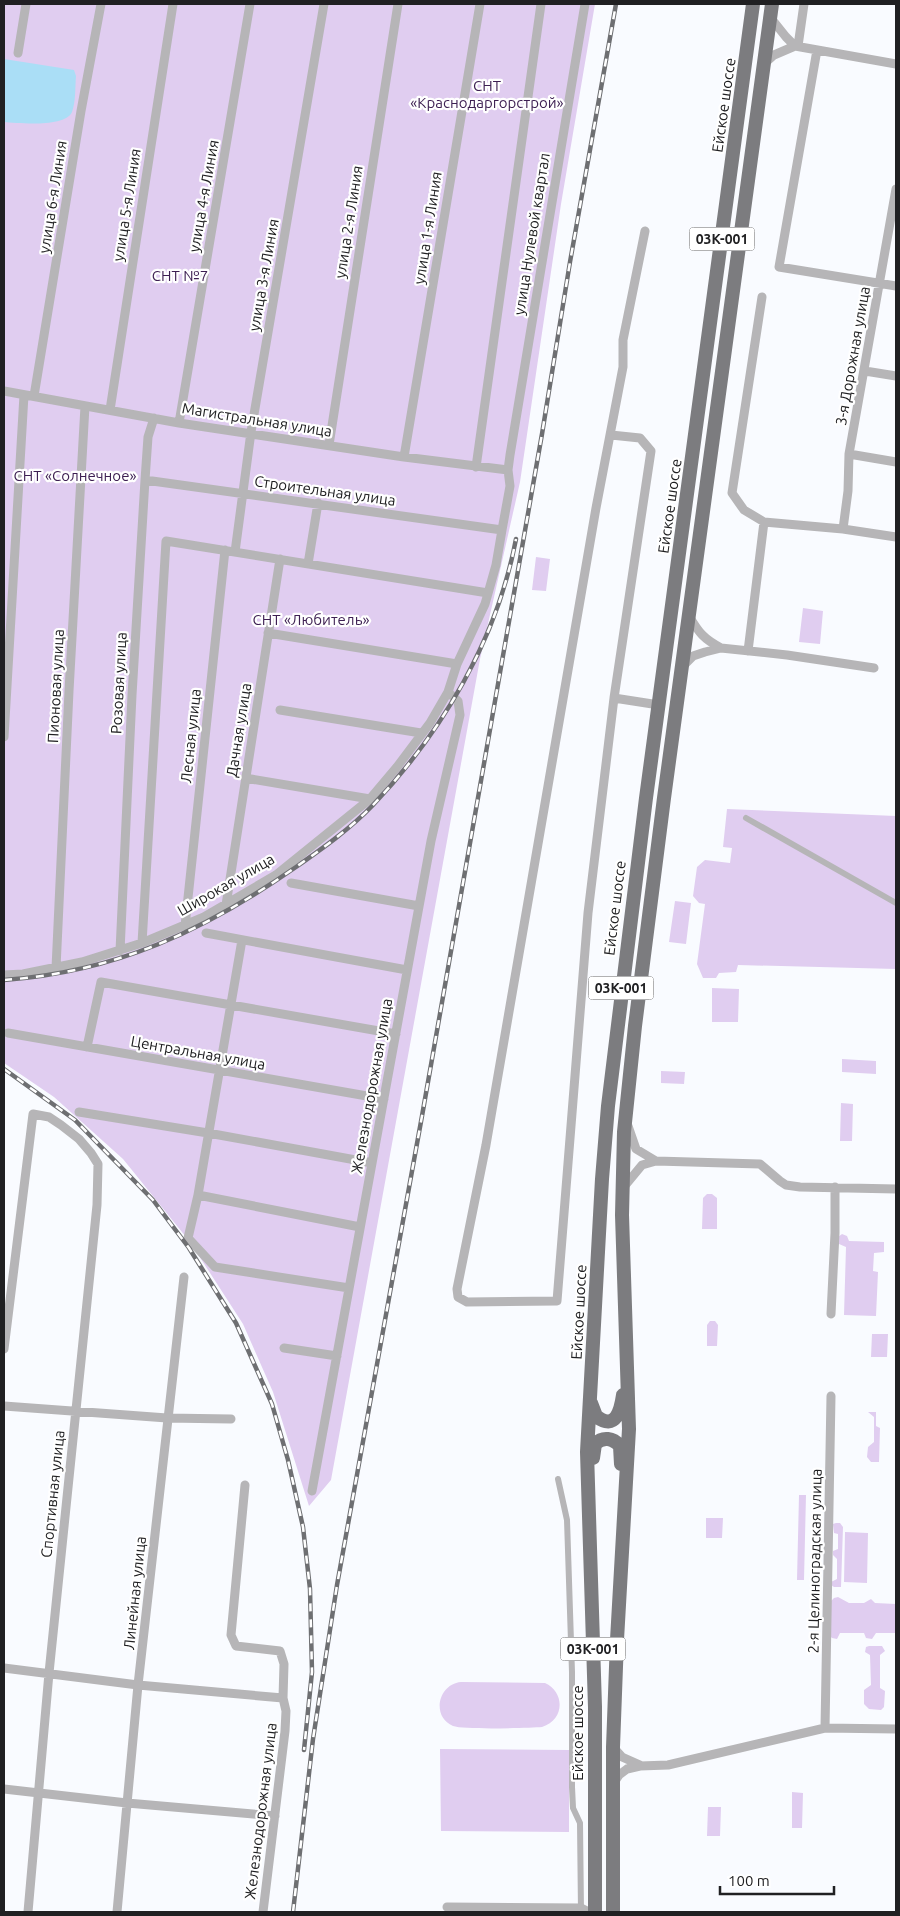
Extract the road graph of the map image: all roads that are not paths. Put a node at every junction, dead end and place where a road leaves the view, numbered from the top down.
1 (26, 4) edge
2 (101, 4) edge
3 (173, 4) edge
4 (250, 4) edge
5 (324, 4) edge
6 (398, 4) edge
7 (480, 4) edge
8 (541, 4) edge
9 (585, 4) edge
10 (754, 4) edge
11 (804, 4) edge
12 (771, 11) edge
13 (796, 46) junction
14 (817, 50) junction
15 (18, 53) dead end
16 (764, 64) junction
17 (896, 64) edge
18 (896, 189) edge
19 (895, 203) edge
20 (645, 231) dead end
21 (879, 283) junction
22 (896, 286) edge
23 (762, 297) dead end
24 (865, 371) junction
25 (896, 376) edge
26 (4, 391) edge
27 (24, 395) junction
28 (34, 396) junction
29 (85, 406) junction
30 (110, 410) junction
31 (154, 418) junction
32 (179, 422) junction
33 (251, 432) junction
34 (611, 435) junction
35 (329, 445) junction
36 (849, 454) junction
37 (404, 457) junction
38 (896, 462) edge
39 (476, 467) junction
40 (508, 470) junction
41 (145, 480) junction
42 (242, 494) junction
43 (318, 503) junction
44 (764, 522) junction
45 (843, 529) junction
46 (502, 530) junction
47 (896, 537) edge
48 (225, 550) junction
49 (235, 552) junction
50 (280, 559) junction
51 (308, 564) junction
52 (488, 593) junction
53 (689, 616) junction
54 (268, 633) junction
55 (721, 648) junction
56 (748, 651) junction
57 (457, 664) junction
58 (683, 666) junction
59 (874, 668) dead end
60 (448, 692) junction
61 (614, 698) junction
62 (659, 705) junction
63 (280, 710) dead end
64 (421, 733) junction
65 (4, 737) edge
66 (245, 778) junction
67 (370, 799) junction
68 (746, 818) dead end
69 (291, 883) dead end
70 (896, 903) edge
71 (226, 905) junction
72 (419, 906) junction
73 (185, 926) junction
74 (206, 933) dead end
75 (242, 940) junction
76 (142, 943) junction
77 (120, 951) junction
78 (56, 968) junction
79 (407, 970) junction
80 (4, 976) edge
81 (231, 1004) junction
82 (8, 1033) dead end
83 (396, 1034) junction
84 (88, 1047) junction
85 (218, 1070) junction
86 (384, 1099) junction
87 (80, 1112) dead end
88 (625, 1119) junction
89 (208, 1132) junction
90 (656, 1161) junction
91 (372, 1163) junction
92 (835, 1187) junction
93 (621, 1189) junction
94 (896, 1189) edge
95 (198, 1195) junction
96 (360, 1228) junction
97 (184, 1277) dead end
98 (349, 1288) junction
99 (831, 1314) dead end
100 (284, 1348) dead end
101 (4, 1349) edge
102 (337, 1356) junction
103 (627, 1362) junction
104 (831, 1396) dead end
105 (590, 1401) junction
106 (4, 1406) edge
107 (75, 1412) junction
108 (167, 1418) junction
109 (231, 1419) dead end
110 (558, 1479) dead end
111 (245, 1485) dead end
112 (312, 1491) dead end
113 (624, 1527) junction
114 (590, 1530) junction
115 (4, 1668) edge
116 (49, 1673) junction
117 (138, 1685) junction
118 (283, 1698) junction
119 (825, 1728) junction
120 (896, 1729) edge
121 (613, 1747) junction
122 (640, 1766) junction
123 (613, 1784) junction
124 (4, 1789) edge
125 (38, 1793) junction
126 (127, 1803) junction
127 (275, 1816) junction
128 (447, 1907) dead end
129 (587, 1911) edge
130 (28, 1912) edge
131 (117, 1912) edge
132 (263, 1912) edge
133 (613, 1912) edge

1 - 15 street
2 - 28 street, улица 6-я Линия
3 - 30 street, улица 5-я Линия
4 - 32 street, улица 4-я Линия
5 - 33 street, улица 3-я Линия
6 - 35 street, улица 2-я Линия
7 - 37 street, улица 1-я Линия
8 - 39 street
9 - 40 street, улица Нулевой квартал
10 - 62 main road, Ейское шоссе / 03К-001
11 - 13 street
12 - 13 street
12 - 16 main road, 03К-001
13 - 14 street
13 - 16 street
14 - 17 street
14 - 21 street
16 - 53 main road, 03К-001
18 - 19 street, 3-я Дорожная улица
19 - 21 street, 3-я Дорожная улица
20 - 34 street
21 - 22 street
21 - 24 street, 3-я Дорожная улица
23 - 44 street
24 - 25 street
24 - 36 street, 3-я Дорожная улица
26 - 27 street, Магистральная улица
27 - 28 street, Магистральная улица
27 - 65 street
28 - 29 street, Магистральная улица
29 - 30 street, Магистральная улица
29 - 78 street, Пионовая улица
30 - 31 street, Магистральная улица
31 - 32 street, Магистральная улица
31 - 41 street, Розовая улица
32 - 33 street, Магистральная улица
33 - 35 street, Магистральная улица
33 - 42 street, улица 3-я Линия
34 - 61 street
34 - 61 street
35 - 37 street, Магистральная улица
36 - 38 street
36 - 45 street, 3-я Дорожная улица
37 - 39 street, Магистральная улица
39 - 40 street, Магистральная улица
40 - 46 street, Широкая улица
41 - 42 street, Строительная улица
41 - 77 street, Розовая улица
42 - 43 street, Строительная улица
42 - 49 street, улица 3-я Линия
43 - 46 street, Строительная улица
43 - 51 street
44 - 45 street
44 - 56 street
45 - 47 street
46 - 52 street, Широкая улица
48 - 49 street
48 - 73 street, Лесная улица
48 - 76 street
49 - 50 street
50 - 51 street
50 - 54 street, Дачная улица
51 - 52 street
52 - 57 street, Широкая улица
53 - 55 street
53 - 58 main road, 03К-001
54 - 57 street
54 - 66 street, Дачная улица
55 - 56 street
55 - 58 street
56 - 59 street
57 - 60 street, Широкая улица
58 - 88 main road, 03К-001
60 - 64 street, Широкая улица
60 - 72 street, Железнодорожная улица
61 - 62 street
62 - 105 main road, Ейское шоссе / 03К-001
63 - 64 street
64 - 67 street, Широкая улица
66 - 67 street
66 - 71 street, Дачная улица
67 - 71 street, Широкая улица
68 - 70 street
69 - 72 street
71 - 73 street, Широкая улица
72 - 79 street, Железнодорожная улица
73 - 76 street, Широкая улица
74 - 75 street
75 - 79 street
75 - 81 street
76 - 77 street, Широкая улица
77 - 78 street, Широкая улица
78 - 80 street, Широкая улица
79 - 83 street, Железнодорожная улица
81 - 83 street
81 - 84 street
81 - 85 street
82 - 84 street, Центральная улица
83 - 86 street, Железнодорожная улица
84 - 85 street, Центральная улица
85 - 86 street, Центральная улица
85 - 89 street
86 - 91 street, Железнодорожная улица
87 - 89 street
88 - 90 street
88 - 93 main road, 03К-001
89 - 91 street
89 - 95 street
90 - 92 street
90 - 93 street
91 - 96 street, Железнодорожная улица
92 - 94 street
92 - 99 street
93 - 103 main road, 03К-001
95 - 96 street
95 - 98 street
96 - 98 street, Железнодорожная улица
97 - 108 street, Линейная улица
98 - 102 street, Железнодорожная улица
100 - 102 street
101 - 107 street, Спортивная улица
102 - 112 street, Железнодорожная улица
103 - 105 main road, 03К-001
103 - 113 main road, 03К-001
104 - 119 street, 2-я Целиноградская улица
105 - 114 main road, Ейское шоссе / 03К-001
106 - 107 street
107 - 108 street
107 - 116 street, Спортивная улица
108 - 109 street
108 - 117 street, Линейная улица
110 - 129 street
111 - 118 street, Железнодорожная улица
113 - 114 main road, 03К-001
113 - 121 main road, 03К-001
114 - 129 main road, Ейское шоссе / 03К-001
115 - 116 street
116 - 117 street
116 - 125 street, Спортивная улица
117 - 118 street
117 - 126 street, Линейная улица
118 - 127 street, Железнодорожная улица
119 - 120 street
119 - 122 street
121 - 122 street
121 - 123 main road, 03К-001
122 - 123 street
123 - 133 main road, 03К-001
124 - 125 street
125 - 126 street
125 - 130 street, Спортивная улица
126 - 127 street
126 - 131 street, Линейная улица
127 - 132 street, Железнодорожная улица
128 - 129 street

